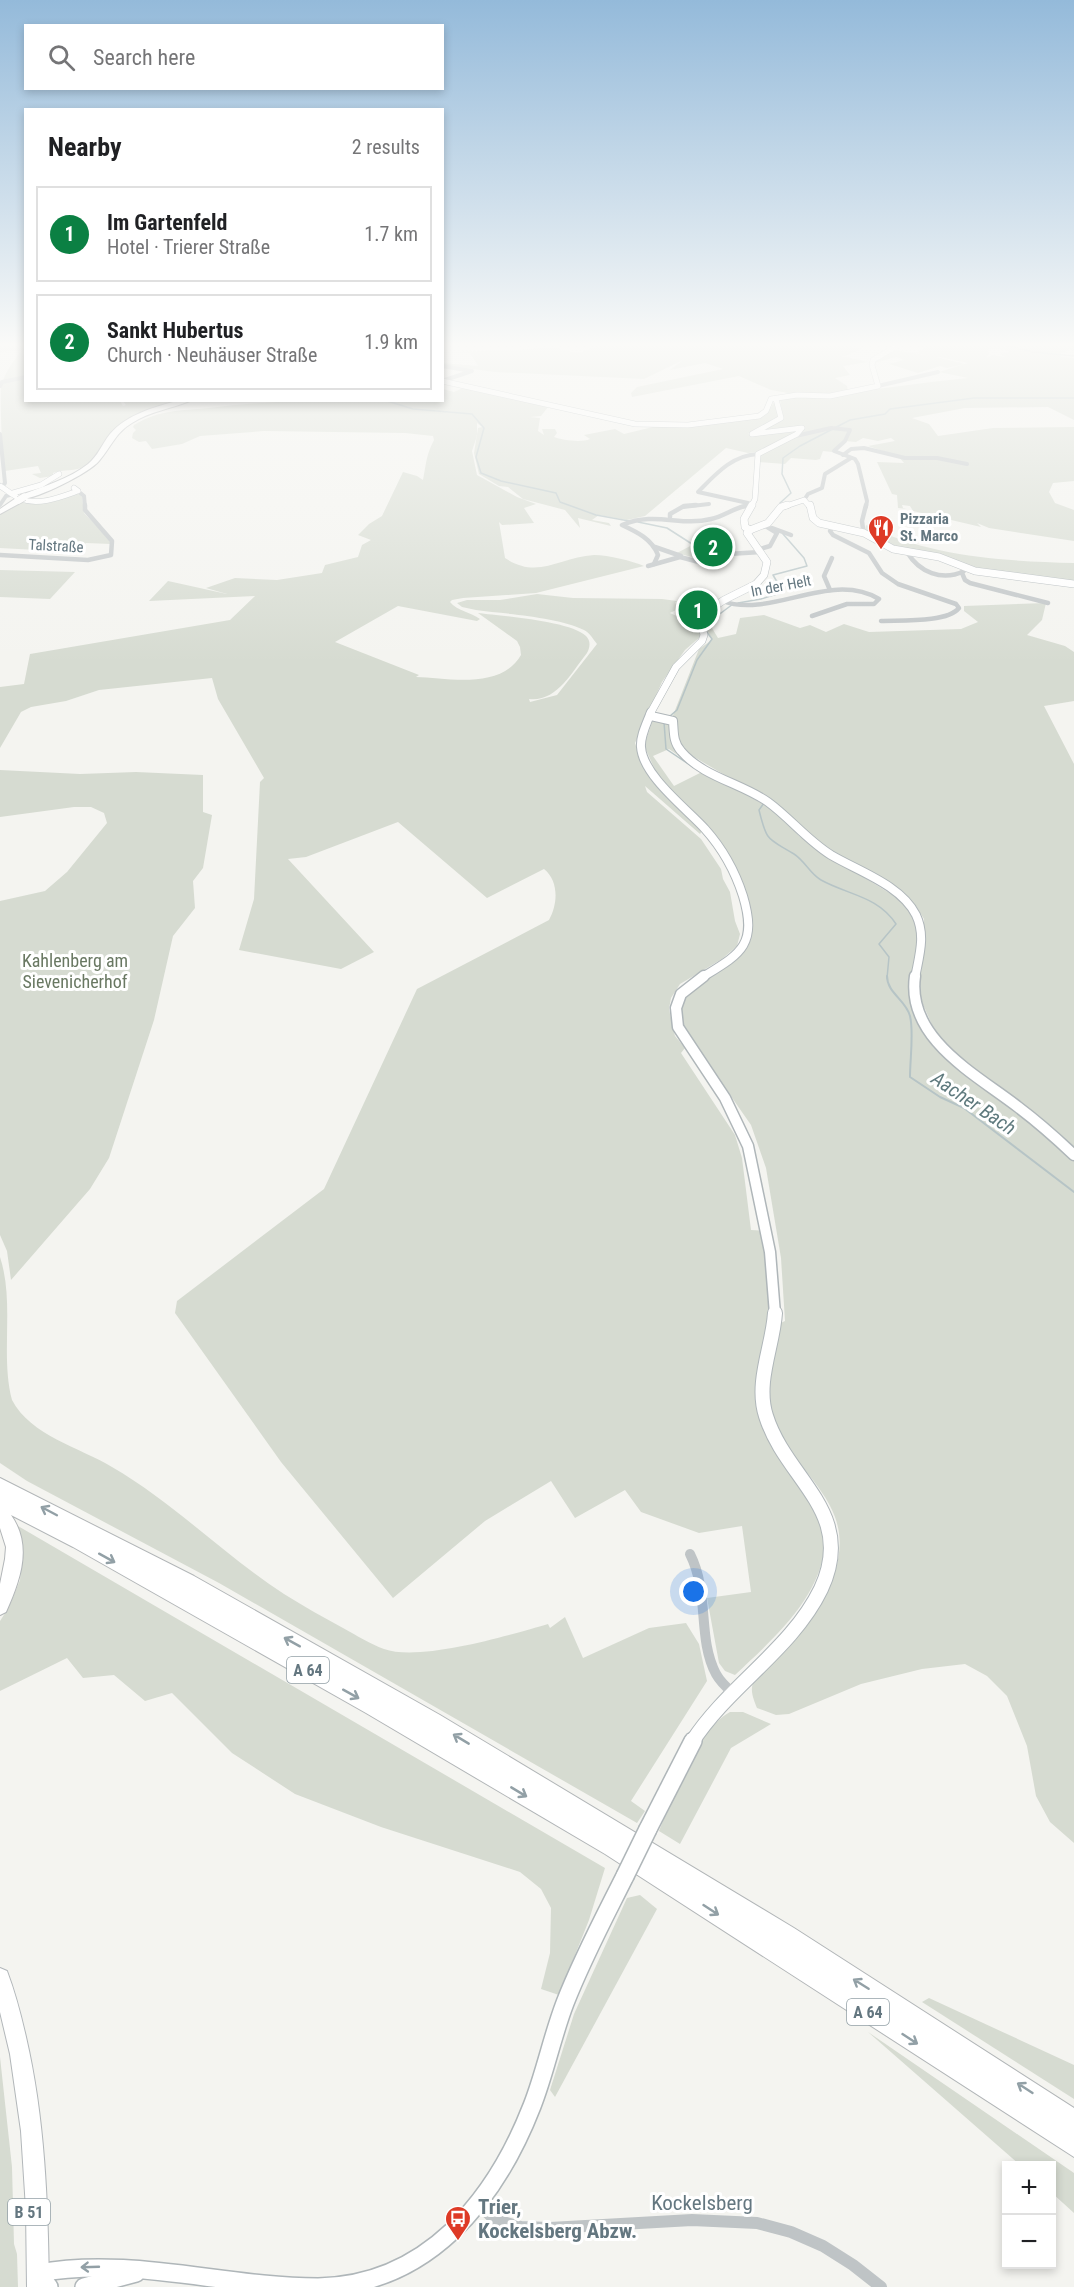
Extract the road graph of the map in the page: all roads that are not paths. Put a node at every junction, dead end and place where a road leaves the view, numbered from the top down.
1 (1, 450) edge
2 (104, 450) edge
3 (766, 450) edge
4 (835, 450) edge
5 (851, 450) edge
6 (871, 450) edge
7 (761, 452) junction
8 (843, 455) junction
9 (851, 458) junction
10 (967, 465) dead end
11 (87, 468) junction
12 (59, 474) junction
13 (71, 477) junction
14 (1, 486) edge
15 (48, 487) junction
16 (76, 490) junction
17 (17, 496) junction
18 (720, 497) junction
19 (804, 500) junction
20 (0, 505) edge
21 (752, 505) junction
22 (0, 512) edge
23 (670, 517) junction
24 (767, 527) junction
25 (833, 527) junction
26 (750, 530) junction
27 (860, 532) junction
28 (791, 535) dead end
29 (656, 549) junction
30 (764, 549) junction
31 (907, 552) junction
32 (0, 555) edge
33 (682, 557) junction
34 (832, 558) dead end
35 (964, 571) junction
36 (1074, 584) edge
37 (830, 590) junction
38 (722, 601) junction
39 (1048, 603) dead end
40 (812, 616) dead end
41 (881, 621) dead end
42 (651, 716) junction
43 (1074, 1155) edge
44 (2, 1489) edge
45 (0, 1514) edge
46 (690, 1554) dead end
47 (0, 1606) edge
48 (732, 1692) junction
49 (0, 1978) edge
50 (1074, 2121) edge
51 (1074, 2145) edge
52 (478, 2203) junction
53 (141, 2272) junction
54 (39, 2284) edge
55 (104, 2284) edge
56 (84, 2287) edge
57 (881, 2287) edge

1 - 14 street
2 - 11 highway
3 - 7 main road
4 - 8 street
5 - 8 street
6 - 10 street
7 - 18 street
7 - 21 main road
8 - 9 street
9 - 19 street
9 - 27 street
11 - 12 highway
11 - 13 highway
12 - 13 highway
12 - 17 main road
13 - 15 highway
13 - 16 highway
14 - 17 main road
15 - 16 highway
15 - 17 highway
16 - 17 main road
16 - 32 street, Talstraße
17 - 20 street
17 - 22 highway
18 - 21 street
18 - 23 street
19 - 24 main road
19 - 25 main road
21 - 23 street
21 - 26 main road
23 - 29 street
24 - 26 main road
24 - 28 street
24 - 30 street
25 - 27 main road
25 - 41 street
26 - 30 main road
27 - 31 main road
29 - 33 street
29 - 33 street
30 - 33 street
30 - 38 main road
31 - 35 main road
31 - 35 street
34 - 37 street
35 - 36 main road
35 - 39 street
37 - 38 street, In der Helt
37 - 40 street, In der Helt
38 - 42 main road
42 - 43 main road
42 - 48 main road
50 -> 44 highway, A 64
44 -> 51 highway, A 64
45 - 47 highway
46 - 48 street
48 - 52 main road, bridge
49 - 54 main road, B 51
52 - 53 main road
52 - 57 street, Kockelsberg
53 -> 54 main road
53 - 55 main road
55 - 56 main road

